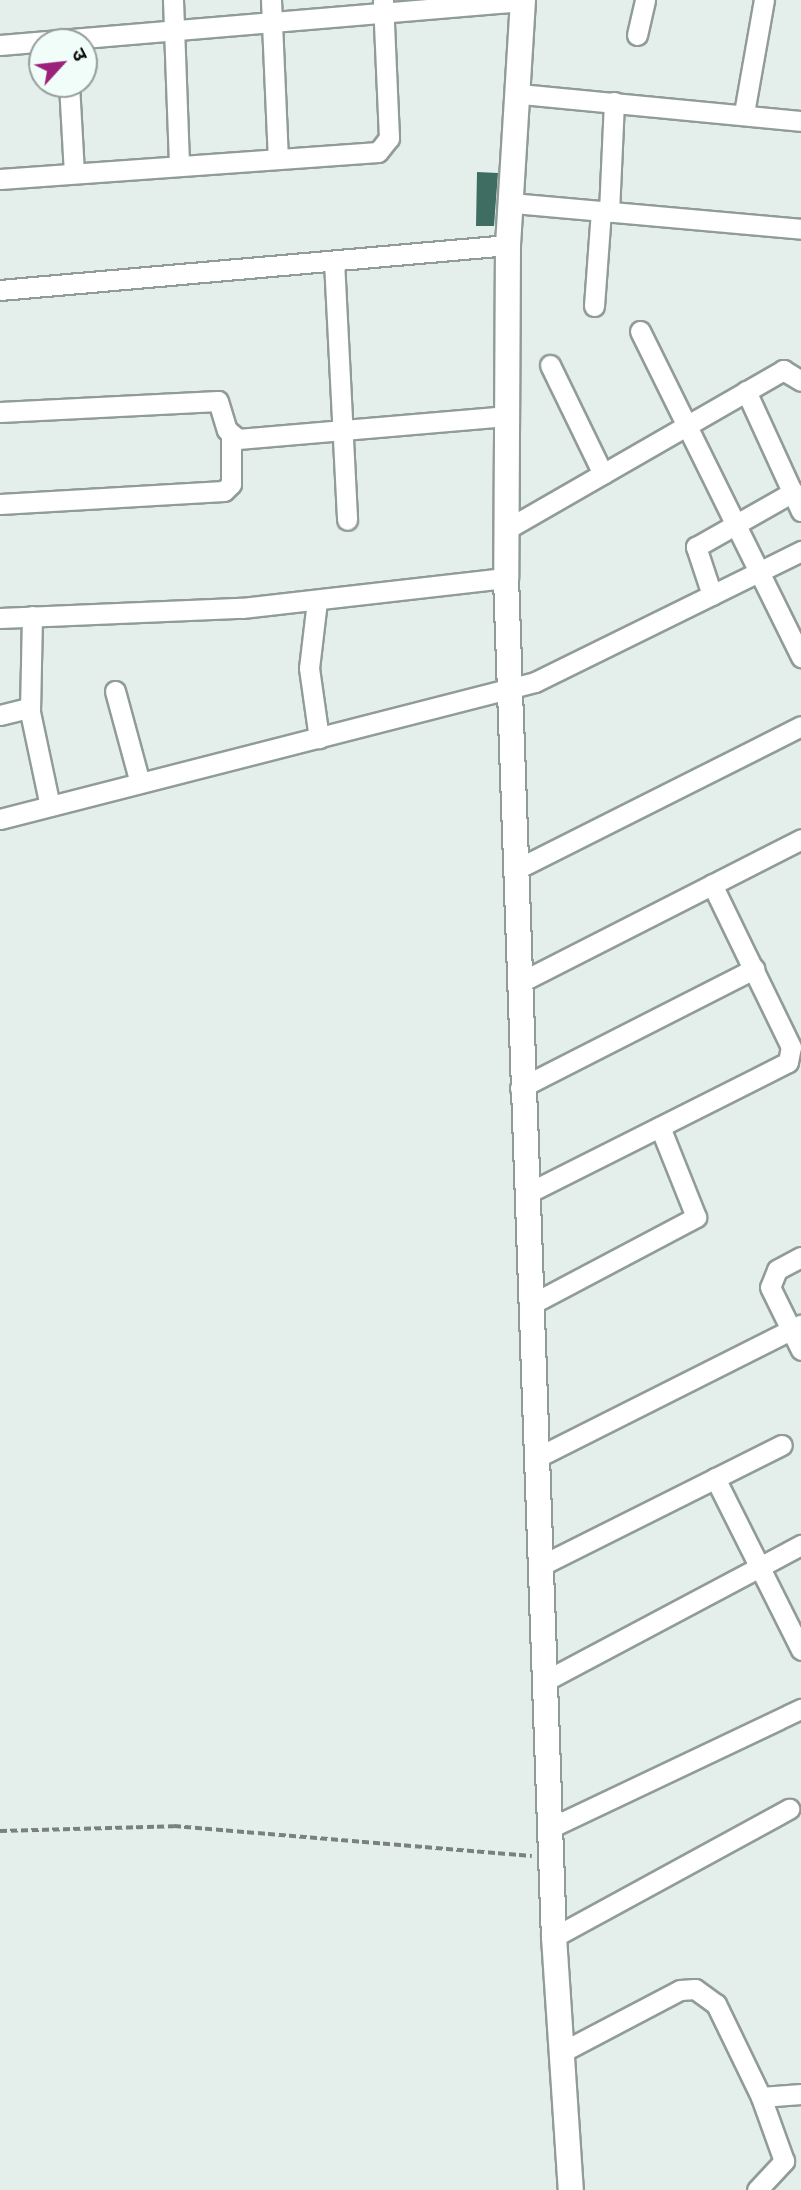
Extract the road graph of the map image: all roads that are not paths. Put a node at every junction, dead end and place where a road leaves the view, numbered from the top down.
1 (173, 0) edge
2 (271, 0) edge
3 (645, 0) edge
4 (764, 0) edge
5 (523, 1) edge
6 (383, 6) edge
7 (271, 22) junction
8 (174, 29) junction
9 (638, 35) dead end
10 (98, 38) edge
11 (28, 43) edge
12 (0, 45) edge
13 (521, 94) junction
14 (70, 98) edge
15 (614, 102) junction
16 (744, 113) junction
17 (801, 121) edge
18 (278, 159) junction
19 (179, 165) junction
20 (74, 173) junction
21 (0, 179) edge
22 (512, 203) junction
23 (605, 212) junction
24 (801, 229) edge
25 (508, 245) junction
26 (334, 261) junction
27 (0, 290) edge
28 (594, 306) dead end
29 (640, 331) dead end
30 (550, 365) dead end
31 (801, 381) edge
32 (746, 391) junction
33 (0, 412) edge
34 (504, 416) junction
35 (688, 424) junction
36 (343, 433) junction
37 (231, 437) junction
38 (603, 474) junction
39 (793, 492) junction
40 (0, 504) edge
41 (801, 511) edge
42 (347, 520) dead end
43 (736, 522) junction
44 (507, 529) junction
45 (801, 551) edge
46 (760, 571) junction
47 (506, 578) junction
48 (712, 594) junction
49 (317, 601) junction
50 (32, 617) junction
51 (0, 618) edge
52 (801, 657) edge
53 (509, 690) junction
54 (115, 691) dead end
55 (29, 708) junction
56 (0, 715) edge
57 (801, 726) edge
58 (319, 738) junction
59 (140, 783) junction
60 (50, 806) junction
61 (0, 819) edge
62 (800, 840) edge
63 (513, 871) junction
64 (712, 884) junction
65 (754, 969) junction
66 (517, 984) junction
67 (796, 1054) edge
68 (520, 1088) junction
69 (660, 1128) junction
70 (526, 1194) junction
71 (801, 1257) edge
72 (530, 1305) junction
73 (796, 1327) edge
74 (801, 1350) edge
75 (782, 1445) dead end
76 (536, 1458) junction
77 (715, 1478) junction
78 (801, 1545) edge
79 (541, 1565) junction
80 (759, 1566) junction
81 (801, 1650) edge
82 (545, 1681) junction
83 (801, 1709) edge
84 (789, 1809) dead end
85 (550, 1828) junction
86 (554, 1937) junction
87 (562, 2052) junction
88 (801, 2094) edge
89 (761, 2098) junction
90 (571, 2190) edge
91 (757, 2190) edge

1 - 8 street
2 - 7 street
3 - 9 street
4 - 16 street
5 - 6 street
5 - 13 street
6 - 7 street
6 - 18 street
7 - 8 street
7 - 18 street
8 - 10 street
8 - 19 street
11 - 12 street
13 - 15 street
13 - 22 street
14 - 20 street
15 - 16 street
15 - 23 street
16 - 17 street
18 - 19 street
19 - 20 street
20 - 21 street
22 - 23 street
22 - 25 street
23 - 24 street
23 - 28 street
25 - 26 street
25 - 34 street
26 - 27 street
26 - 36 street
29 - 35 street
30 - 38 street
31 - 32 street
32 - 35 street
32 - 39 street
33 - 37 street
34 - 36 street
34 - 44 street
35 - 38 street
35 - 43 street
36 - 37 street
36 - 42 street
37 - 40 street
38 - 44 street
39 - 41 street
39 - 43 street
43 - 46 street
43 - 48 street
44 - 47 street
45 - 46 street
46 - 48 street
46 - 52 street
47 - 49 street
47 - 53 street
48 - 53 street
49 - 50 street
49 - 58 street
50 - 51 street
50 - 55 street
53 - 58 street
53 - 63 street
54 - 59 street
55 - 56 street
55 - 60 street
57 - 63 street
58 - 59 street
59 - 60 street
60 - 61 street
62 - 64 street
63 - 66 street
64 - 65 street
64 - 66 street
65 - 67 street
65 - 68 street
66 - 68 street
67 - 69 street
68 - 70 street
69 - 70 street
69 - 72 street
70 - 72 street
71 - 73 street
72 - 76 street
73 - 74 street
73 - 76 street
75 - 77 street
76 - 79 street
77 - 79 street
77 - 80 street
78 - 80 street
79 - 82 street
80 - 81 street
80 - 82 street
82 - 85 street
83 - 85 street
84 - 86 street
85 - 86 street
86 - 87 street
87 - 89 street
87 - 90 street
88 - 89 street
89 - 91 street

